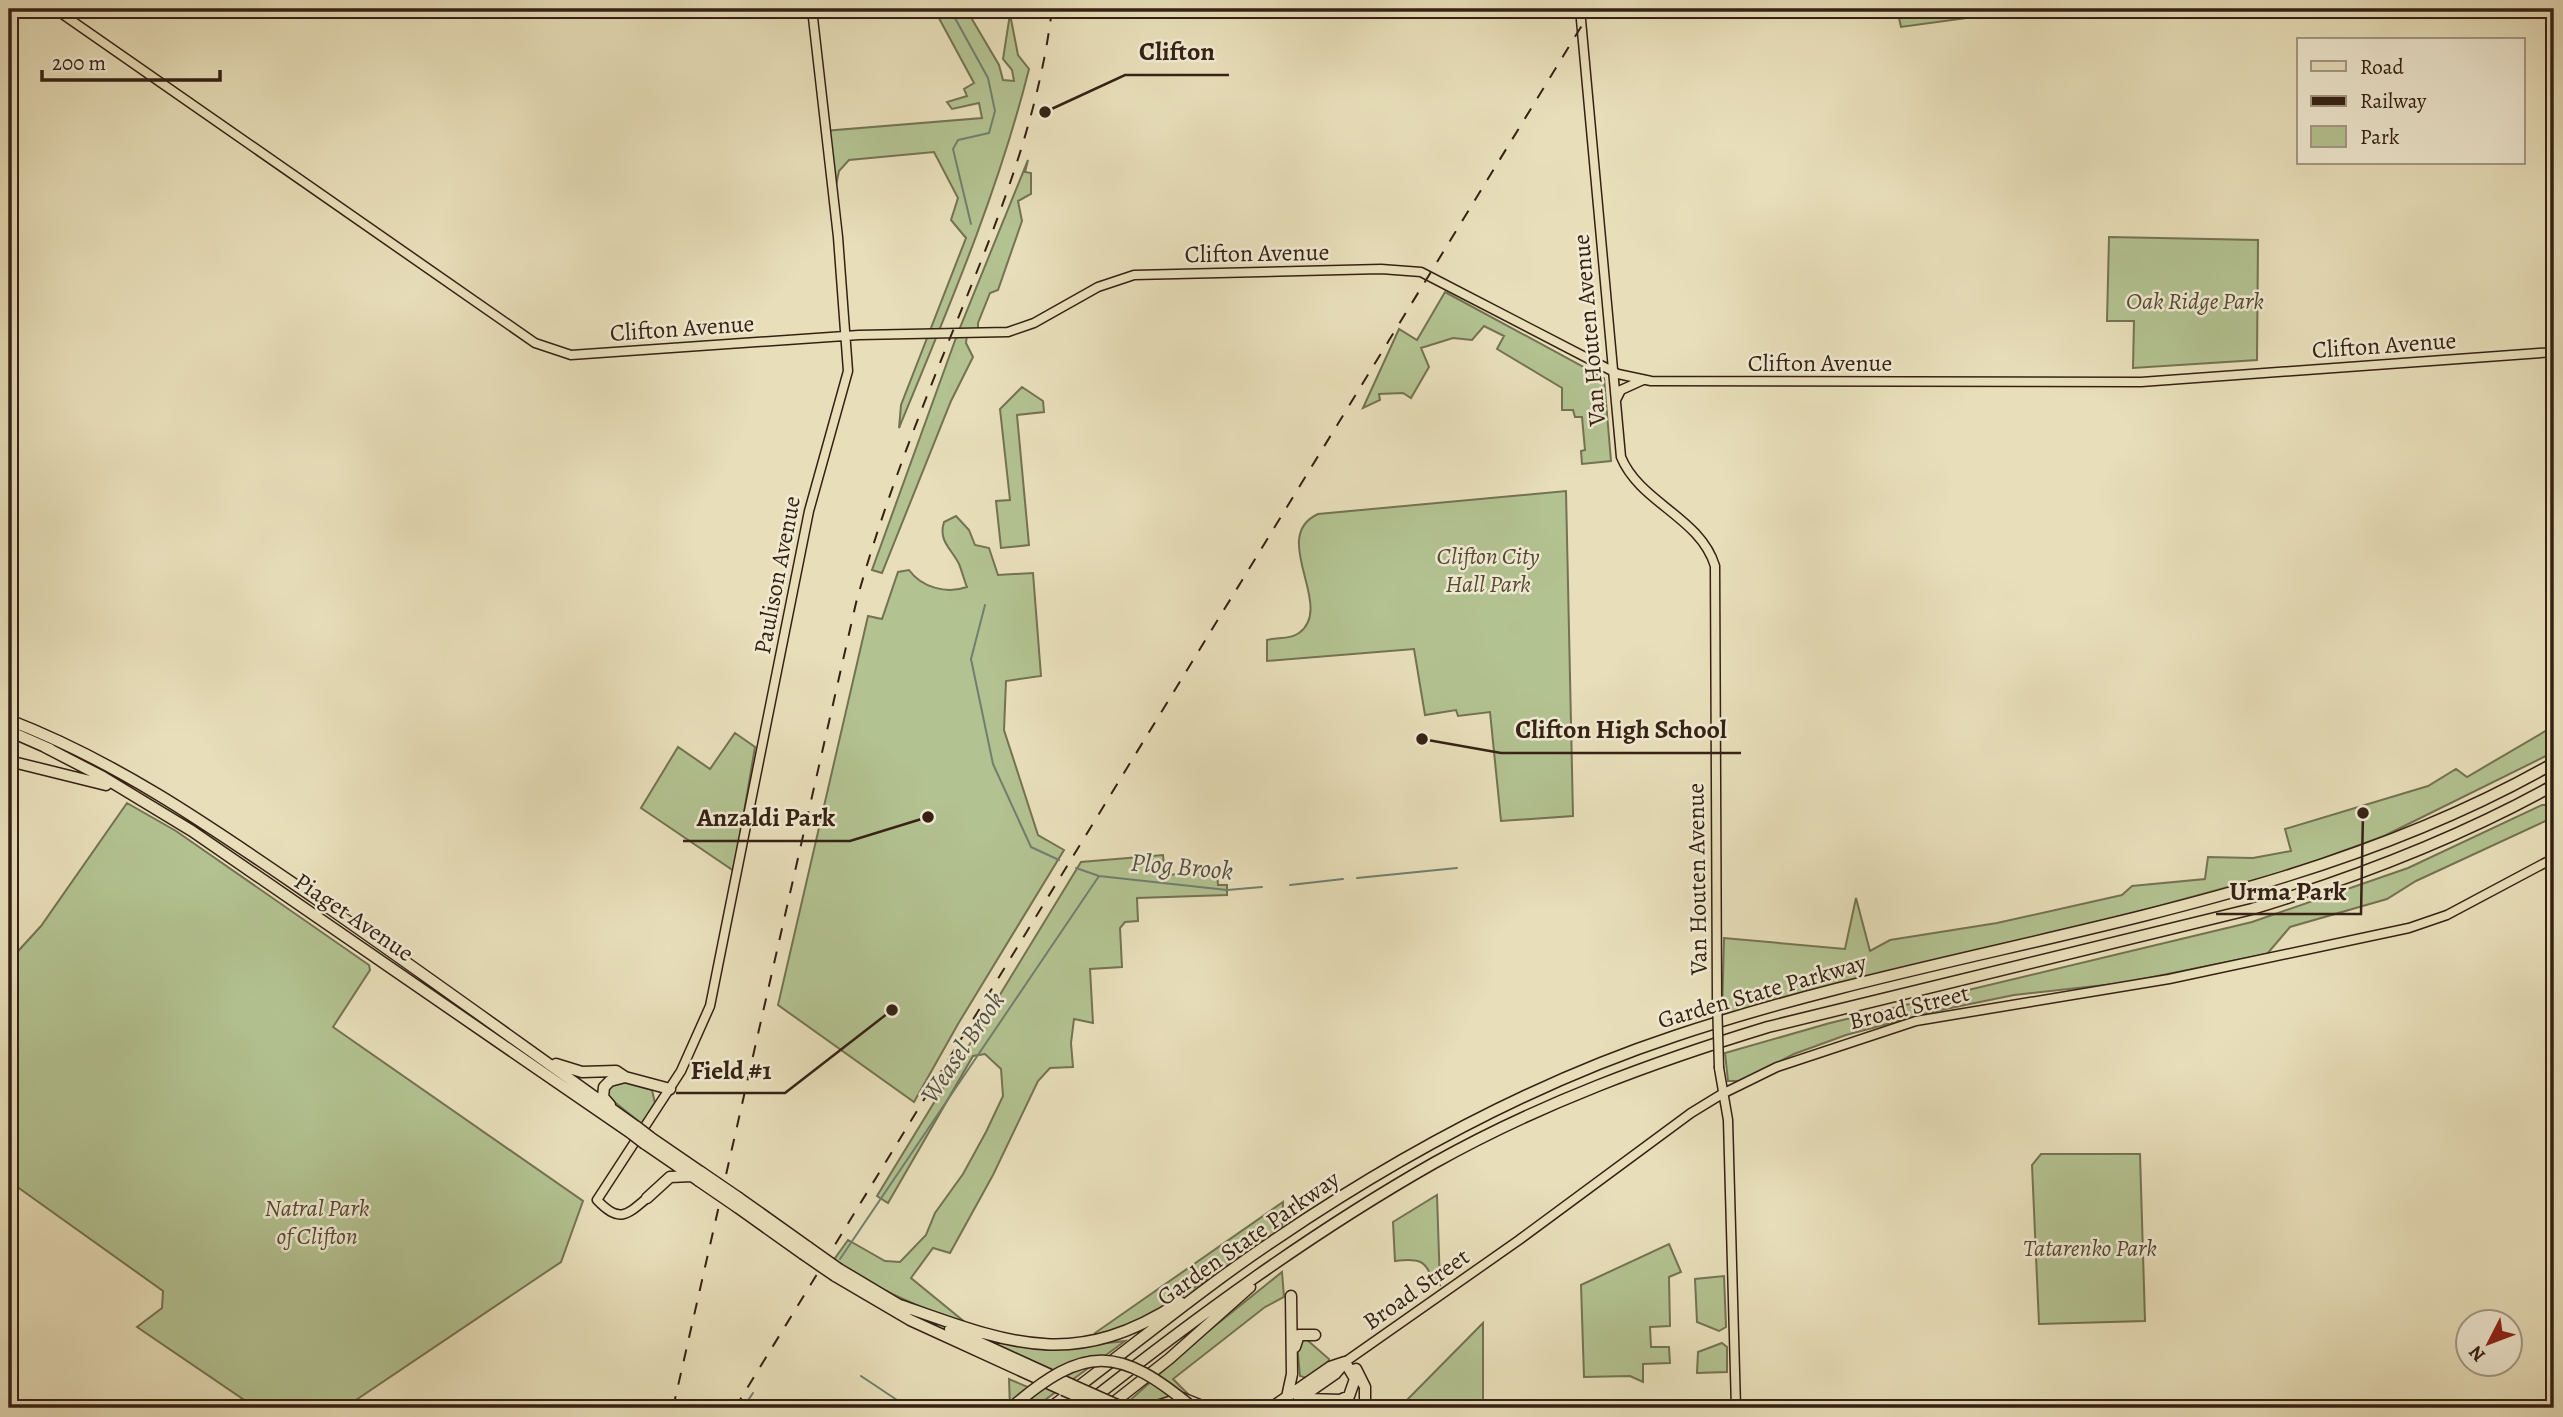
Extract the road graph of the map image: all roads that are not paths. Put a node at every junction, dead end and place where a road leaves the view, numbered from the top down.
1 (55, 9) edge
2 (812, 9) edge
3 (1580, 9) edge
4 (848, 336) junction
5 (2554, 352) edge
6 (1612, 371) junction
7 (1643, 380) junction
8 (1614, 402) junction
9 (9, 720) edge
10 (9, 731) edge
11 (45, 747) junction
12 (93, 758) junction
13 (9, 761) edge
14 (2554, 763) edge
15 (2554, 785) edge
16 (126, 792) junction
17 (2554, 858) edge
18 (547, 1061) junction
19 (625, 1077) junction
20 (670, 1089) junction
21 (1722, 1094) junction
22 (623, 1117) junction
23 (641, 1135) junction
24 (661, 1155) junction
25 (698, 1177) junction
26 (660, 1184) junction
27 (647, 1198) joint
28 (1280, 1260) junction
29 (837, 1273) junction
30 (1291, 1296) dead end
31 (1194, 1298) junction
32 (897, 1304) junction
33 (1315, 1335) dead end
34 (1345, 1362) junction
35 (1093, 1376) junction
36 (1313, 1379) junction
37 (1066, 1387) junction
38 (1287, 1397) junction
39 (1192, 1405) edge
40 (1011, 1408) edge
41 (1050, 1408) edge
42 (1059, 1408) edge
43 (1081, 1408) edge
44 (1096, 1408) edge
45 (1105, 1408) edge
46 (1124, 1408) edge
47 (1151, 1408) edge
48 (1171, 1408) edge
49 (1207, 1408) edge
50 (1271, 1408) edge
51 (1287, 1408) edge
52 (1365, 1408) edge
53 (1736, 1408) edge

1 - 4 main road, Clifton Avenue
2 - 4 main road, Paulison Avenue
3 - 6 main road, Van Houten Avenue
4 - 6 main road, Clifton Avenue
4 - 20 main road, Paulison Avenue
5 - 7 main road, Clifton Avenue
6 - 7 main road, Clifton Avenue
6 - 8 main road, Van Houten Avenue
7 - 8 main road
8 - 21 main road, Van Houten Avenue, bridge
9 - 12 highway, Piaget Avenue
10 - 11 highway
11 - 12 highway
11 - 16 highway, Piaget Avenue
12 - 18 highway, Piaget Avenue
13 - 16 highway
14 - 31 highway, Garden State Parkway
15 - 28 highway, Garden State Parkway
16 - 23 highway, Piaget Avenue
17 - 21 main road, Broad Street
18 - 19 highway
18 - 22 highway, Piaget Avenue
19 - 20 highway
19 - 22 highway
20 - 23 main road, Paulison Avenue
21 - 34 main road, Broad Street
21 - 53 main road, Van Houten Avenue
22 - 23 highway, Piaget Avenue
23 - 24 highway
23 - 25 highway
23 - 27 main road, Paulison Avenue
24 - 25 highway
24 - 26 highway
25 - 26 highway
25 - 29 highway, bridge
26 - 27 highway
28 - 43 highway, Garden State Parkway
28 - 45 highway
29 - 32 highway
29 - 37 highway
30 - 38 highway
31 - 32 highway
31 - 35 highway, Garden State Parkway
32 - 37 highway
33 - 36 highway
34 - 36 highway
34 - 51 highway
34 - 51 highway
34 - 52 highway
35 - 41 highway, Garden State Parkway
35 - 42 highway
36 - 38 highway
37 - 44 highway, bridge
37 - 45 highway, bridge
37 - 46 highway, bridge
38 - 50 highway
39 - 40 highway, bridge
39 - 47 highway
39 - 48 highway
39 - 49 highway

